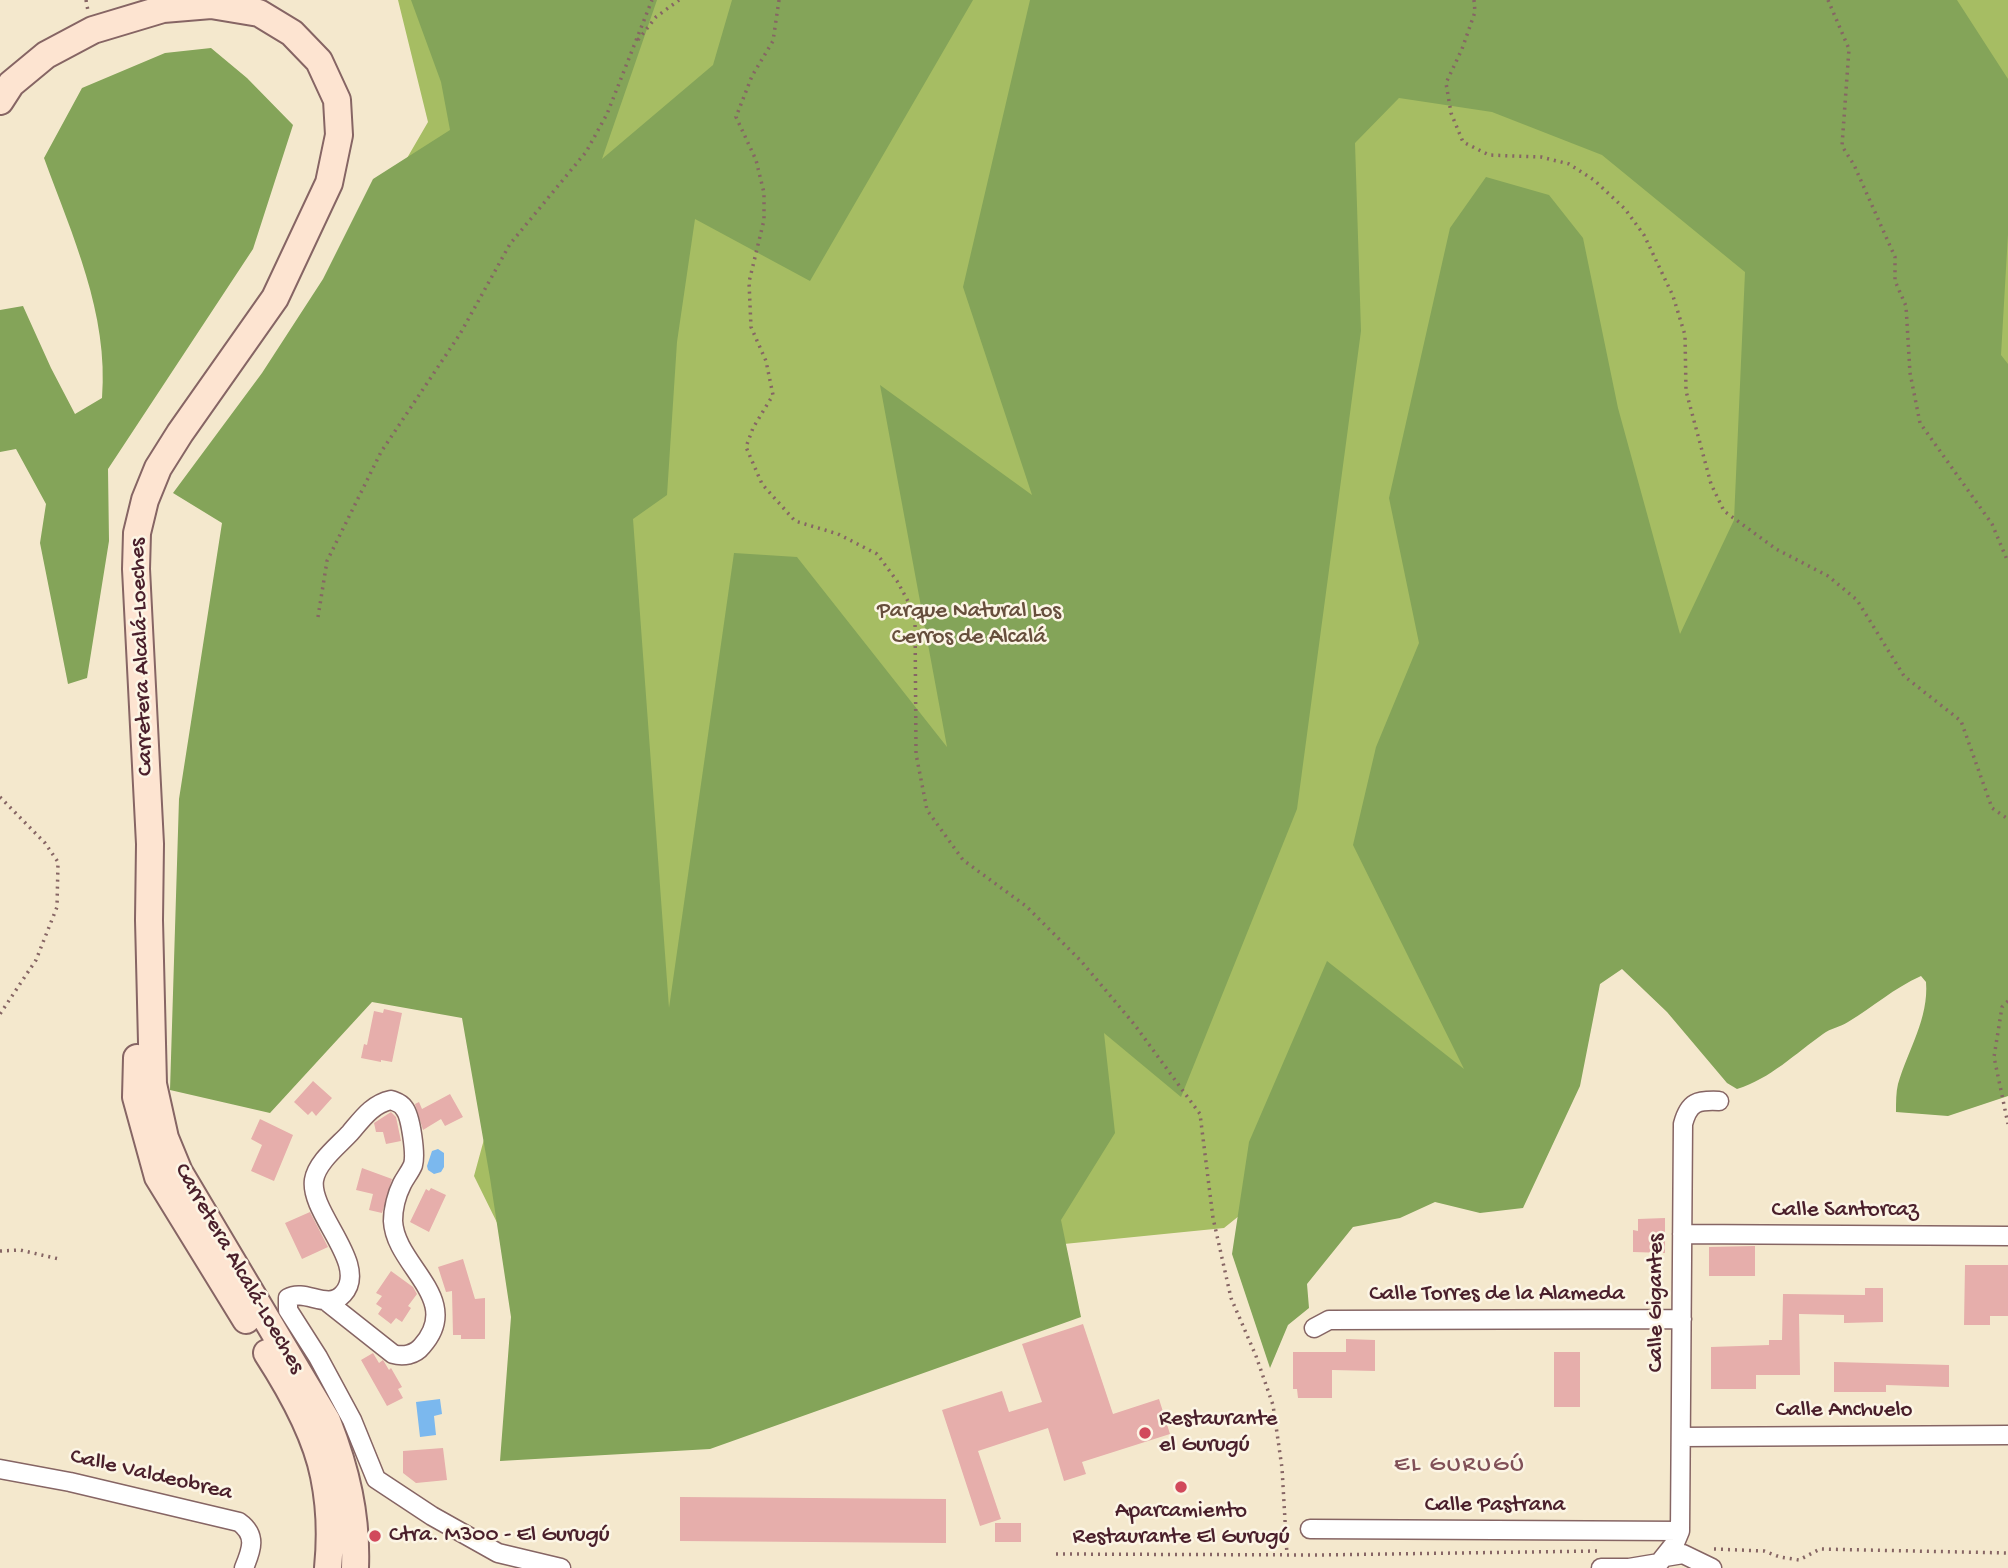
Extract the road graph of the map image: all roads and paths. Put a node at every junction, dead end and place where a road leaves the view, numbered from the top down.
1 (652, 0) edge
2 (678, 0) edge
3 (779, 0) edge
4 (1474, 0) edge
5 (1828, 0) edge
6 (634, 44) junction
7 (0, 101) edge
8 (2008, 562) edge
9 (318, 617) dead end
10 (0, 797) edge
11 (2008, 819) edge
12 (149, 920) junction
13 (2008, 1001) edge
14 (0, 1014) edge
15 (1719, 1101) dead end
16 (2008, 1124) edge
17 (1682, 1234) junction
18 (2008, 1236) edge
19 (0, 1251) edge
20 (59, 1259) dead end
21 (326, 1301) junction
22 (1682, 1319) junction
23 (1314, 1328) dead end
24 (2008, 1435) edge
25 (1681, 1437) junction
26 (0, 1469) edge
27 (1311, 1529) dead end
28 (1680, 1531) junction
29 (2008, 1553) edge
30 (1056, 1554) dead end
31 (1287, 1555) junction
32 (1601, 1559) edge
33 (494, 1560) edge
34 (1665, 1562) edge
35 (1703, 1563) edge
36 (244, 1568) edge
37 (328, 1568) edge
38 (355, 1568) edge
39 (561, 1568) edge

1 - 6 path
2 - 6 path
3 - 31 path
4 - 11 path
5 - 8 path
6 - 9 path
7 - 12 main road, Carretera Alcalá-Loeches
10 - 14 path
12 - 37 main road, Carretera Alcalá-Loeches
12 - 38 main road, Carretera Alcalá-Loeches
13 - 16 path
15 - 17 street, Calle Gigantes
17 - 18 street, Calle Santorcaz
17 - 22 street, Calle Gigantes
19 - 20 path
21 - 21 street
21 - 33 street
22 - 23 street, Calle Torres de la Alameda
22 - 25 street, Calle Gigantes
24 - 25 street, Calle Anchuelo
25 - 28 street, Calle Gigantes
26 - 36 street, Calle Valdeobrea
27 - 28 street, Calle Pastrana
28 - 34 street, Calle Gigantes
28 - 35 street
29 - 35 path
30 - 31 path
31 - 32 path
32 - 34 street
33 - 39 street
34 - 35 street

